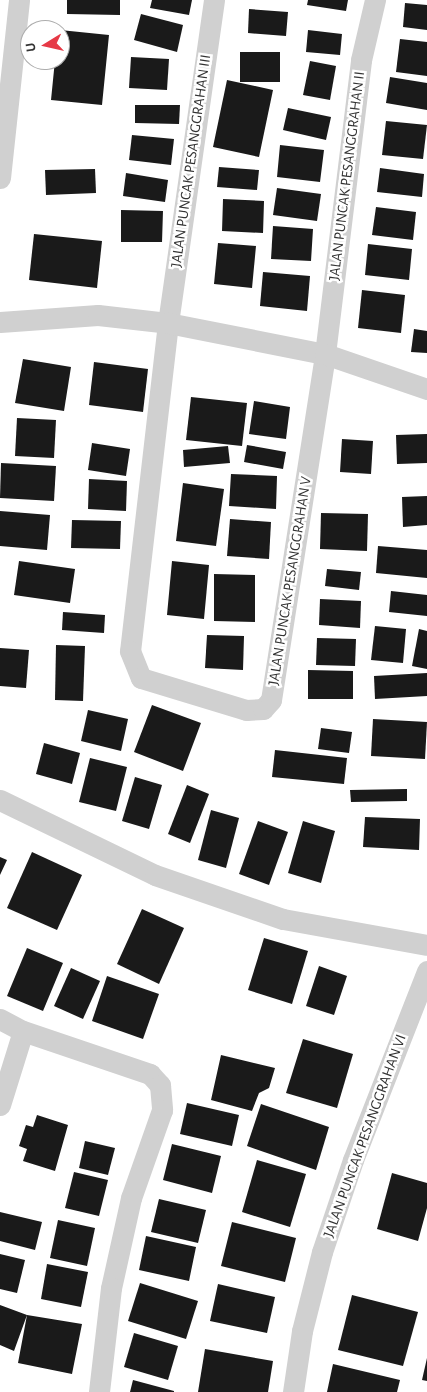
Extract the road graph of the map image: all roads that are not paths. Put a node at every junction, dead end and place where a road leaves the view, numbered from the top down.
1 (19, 0) edge
2 (214, 0) edge
3 (375, 0) edge
4 (0, 178) edge
5 (0, 322) edge
6 (168, 323) junction
7 (325, 354) junction
8 (427, 389) edge
9 (0, 800) edge
10 (427, 945) edge
11 (427, 971) edge
12 (0, 1019) edge
13 (23, 1031) junction
14 (0, 1105) edge
15 (99, 1392) edge
16 (293, 1392) edge

1 - 4 street
2 - 6 street, JALAN PUNCAK PESANGGRAHAN III
3 - 7 street, JALAN PUNCAK PESANGGRAHAN II
5 - 6 street
6 - 7 street
6 - 7 street, JALAN PUNCAK PESANGGRAHAN V
7 - 8 street
9 - 10 street
11 - 16 street, JALAN PUNCAK PESANGGRAHAN VI
12 - 13 street
13 - 14 street
13 - 15 street

